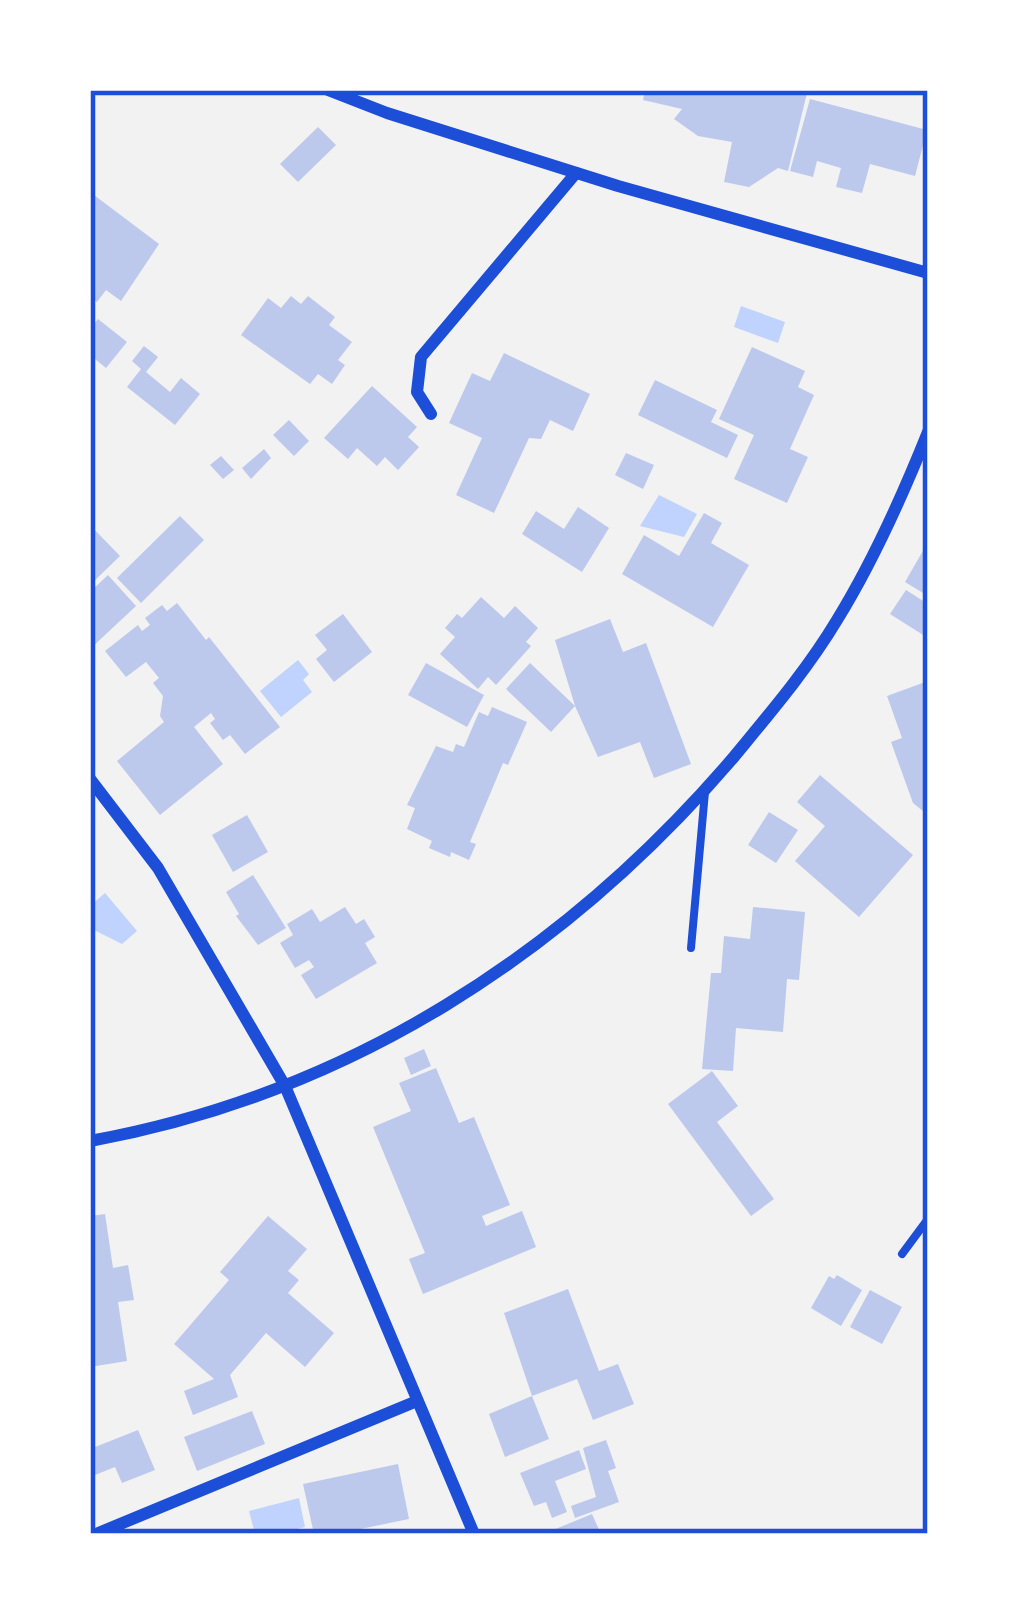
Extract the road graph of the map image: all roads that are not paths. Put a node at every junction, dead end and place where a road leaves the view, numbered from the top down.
1 (328, 90) edge
2 (576, 173) junction
3 (928, 273) edge
4 (431, 414) dead end
5 (928, 432) edge
6 (90, 779) edge
7 (705, 790) junction
8 (691, 948) dead end
9 (285, 1086) junction
10 (90, 1141) edge
11 (928, 1219) edge
12 (902, 1254) dead end
13 (417, 1401) junction
14 (96, 1534) edge
15 (474, 1534) edge

1 - 2 street
2 - 3 street
2 - 4 street
5 - 7 street
6 - 9 street
7 - 8 lane
7 - 9 street
9 - 10 street
9 - 13 street
11 - 12 lane
13 - 14 street
13 - 15 street

